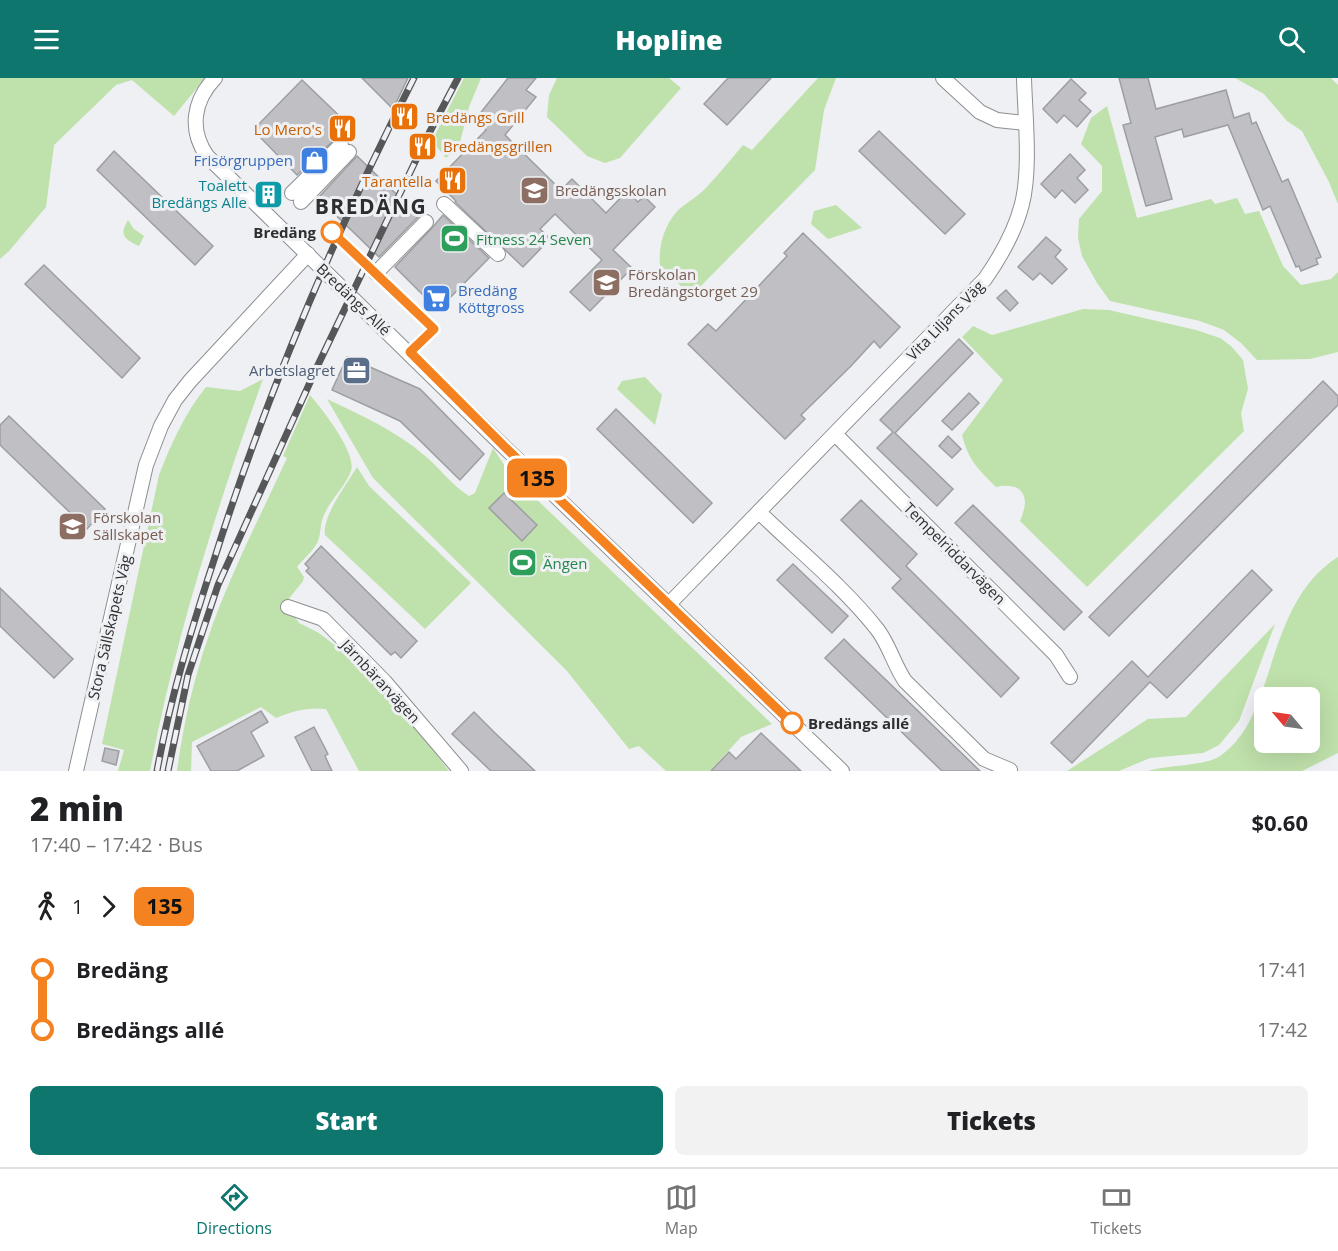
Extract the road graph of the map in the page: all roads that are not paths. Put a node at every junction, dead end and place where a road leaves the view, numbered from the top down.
1 (215, 78) edge
2 (943, 78) edge
3 (1024, 78) edge
4 (1025, 123) junction
5 (345, 148) dead end
6 (297, 197) dead end
7 (444, 204) dead end
8 (426, 222) dead end
9 (308, 254) junction
10 (498, 254) dead end
11 (376, 273) dead end
12 (835, 434) junction
13 (759, 512) junction
14 (669, 604) junction
15 (288, 607) dead end
16 (1070, 677) dead end
17 (1010, 770) edge
18 (76, 771) edge
19 (461, 771) edge
20 (842, 771) edge

1 - 9 street, Bredängs Allé
2 - 4 street
3 - 4 street, Vita Liljans Väg
4 - 12 street, Vita Liljans Väg
5 - 6 street
7 - 10 street
8 - 11 street
9 - 14 street, Bredängs Allé
9 - 18 street, Stora Sällskapets Väg
12 - 13 street, Vita Liljans Väg
12 - 16 street, Tempelriddarvägen
13 - 14 street, Vita Liljans Väg
13 - 17 street
14 - 20 street, Bredängs Allé
15 - 19 street, Järnbärarvägen

